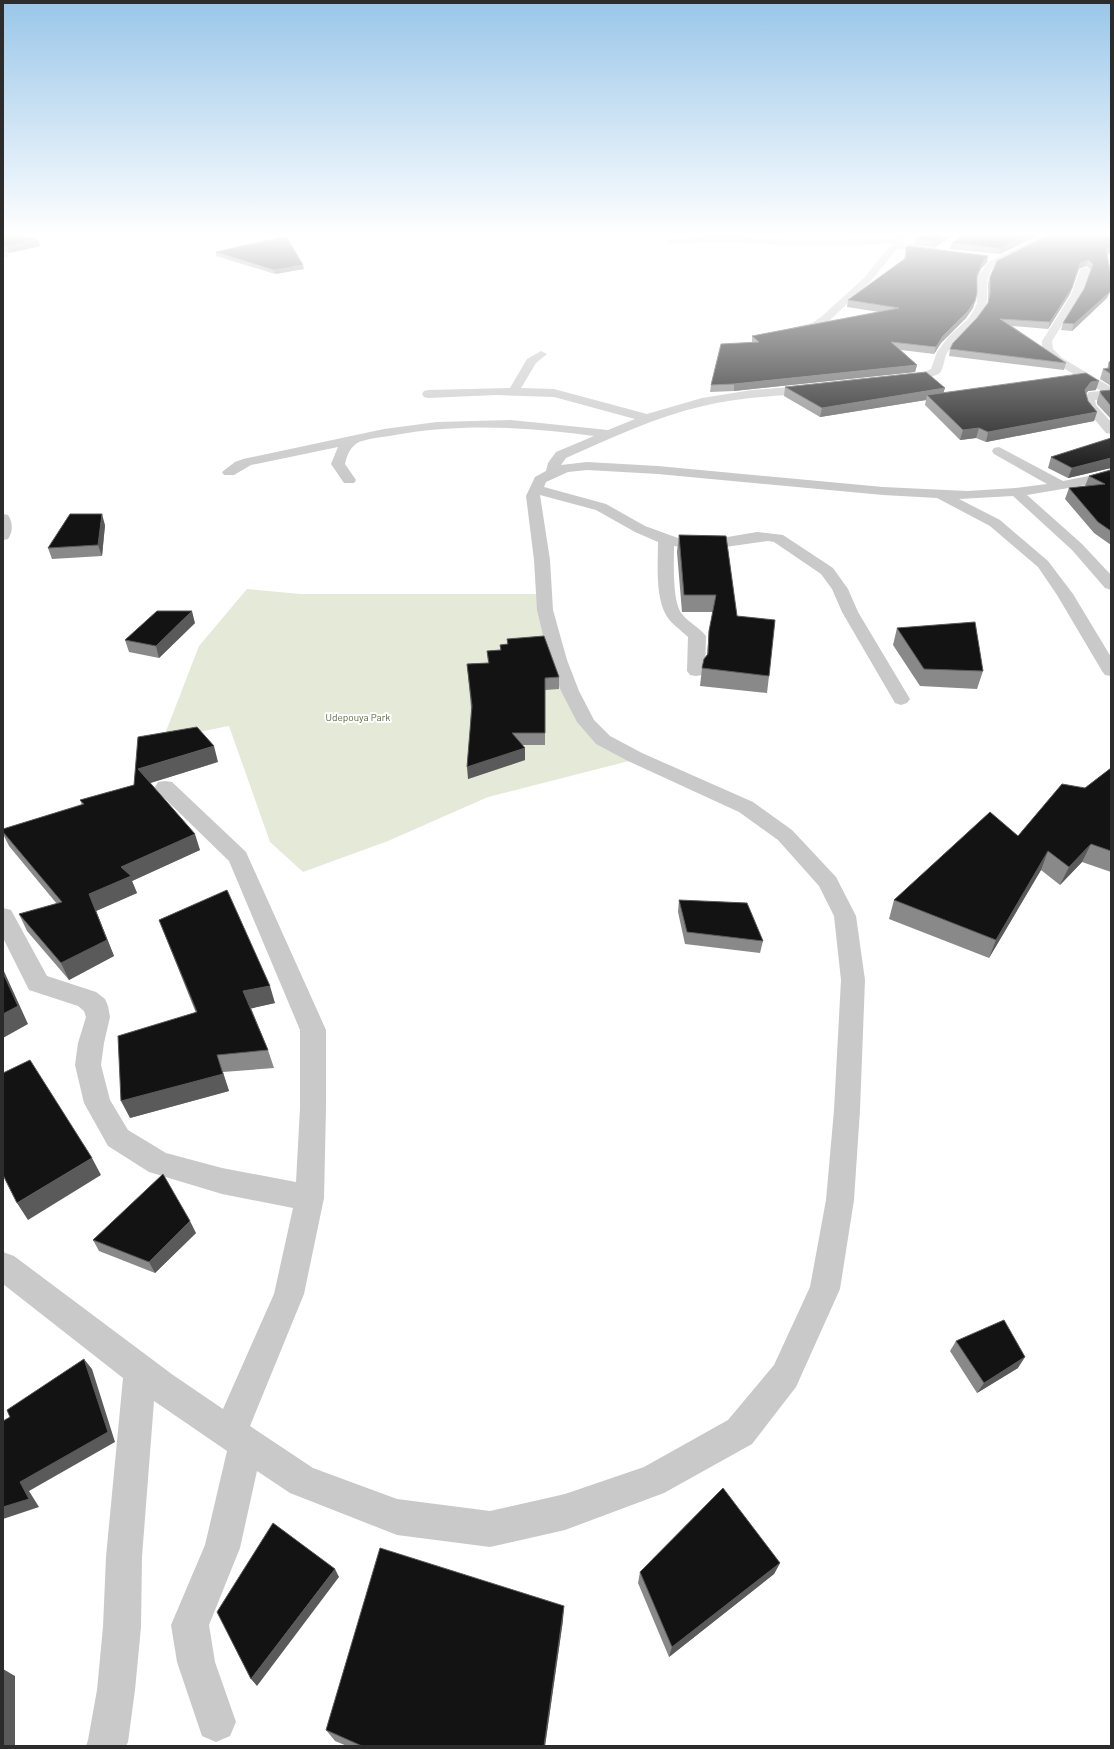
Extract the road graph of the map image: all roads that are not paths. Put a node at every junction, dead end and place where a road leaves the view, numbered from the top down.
1 (828, 316) edge
2 (975, 316) edge
3 (1061, 316) edge
4 (780, 333) edge
5 (541, 354) dead end
6 (893, 380) edge
7 (827, 387) edge
8 (514, 391) junction
9 (1111, 393) edge
10 (428, 394) dead end
11 (647, 418) junction
12 (1111, 430) edge
13 (610, 434) junction
14 (356, 439) junction
15 (998, 451) dead end
16 (229, 472) dead end
17 (1107, 478) edge
18 (349, 480) dead end
19 (544, 481) junction
20 (1061, 486) junction
21 (1016, 492) junction
22 (938, 494) junction
23 (3, 518) edge
24 (3, 536) edge
25 (666, 540) junction
26 (1111, 585) edge
27 (696, 671) dead end
28 (1111, 671) edge
29 (901, 699) dead end
30 (165, 788) dead end
31 (3, 916) edge
32 (310, 1198) junction
33 (3, 1266) edge
34 (140, 1370) junction
35 (238, 1438) junction
36 (216, 1722) dead end
37 (106, 1746) edge

1 - 4 street
2 - 6 street
3 - 9 street
5 - 8 street
7 - 11 street
8 - 10 street
8 - 11 street
9 - 12 street
11 - 13 street
13 - 14 street
13 - 19 street
14 - 16 street
14 - 18 street
15 - 20 street
17 - 20 street
19 - 22 street
19 - 25 street
19 - 35 street
20 - 21 street
21 - 22 street
21 - 26 street
22 - 28 street
23 - 24 street
25 - 27 street
25 - 29 street
30 - 32 street
31 - 32 street
32 - 35 street
33 - 34 street
34 - 35 street
34 - 37 street
35 - 36 street

